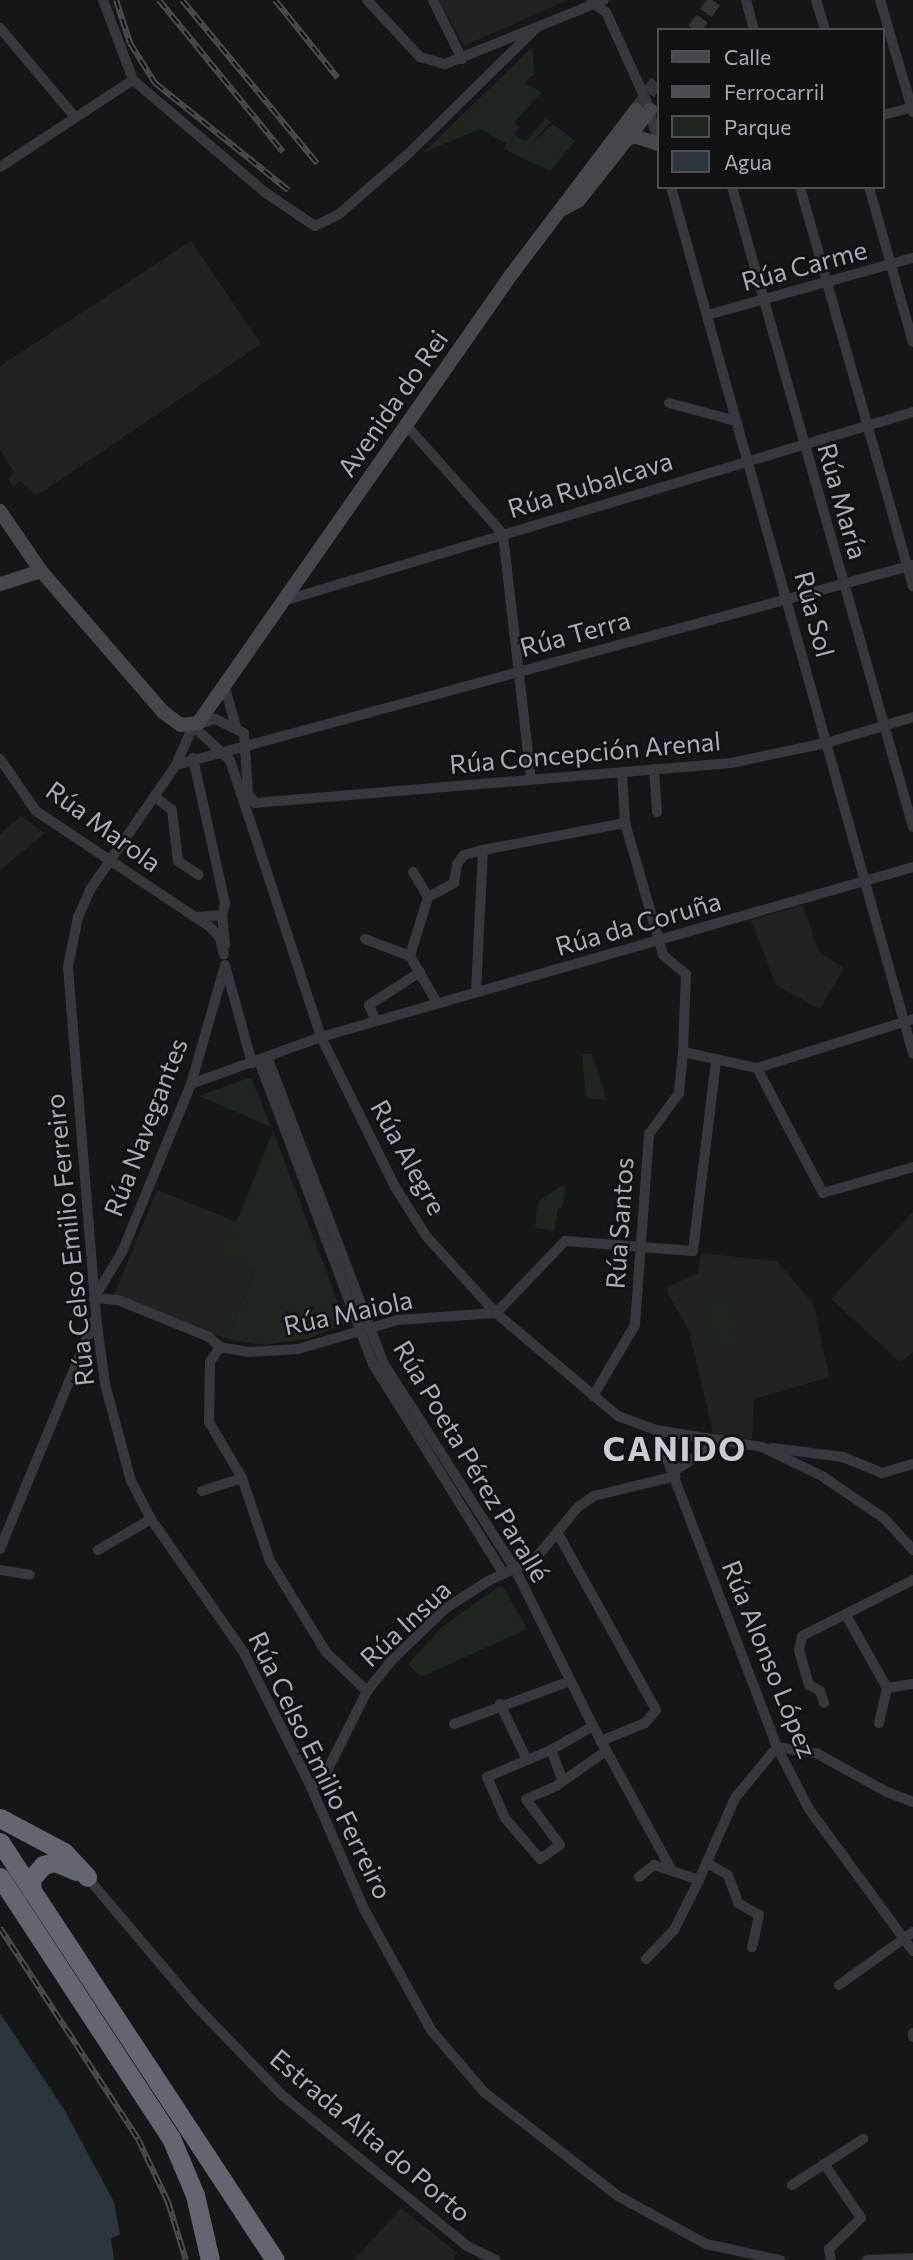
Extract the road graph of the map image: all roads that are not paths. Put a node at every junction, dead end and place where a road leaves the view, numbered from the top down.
1 (103, 0) edge
2 (367, 0) edge
3 (433, 0) edge
4 (606, 0) edge
5 (746, 0) edge
6 (816, 0) edge
7 (880, 0) edge
8 (590, 2) edge
9 (606, 12) junction
10 (0, 28) edge
11 (536, 28) junction
12 (753, 28) edge
13 (824, 28) edge
14 (4, 40) edge
15 (462, 58) junction
16 (485, 74) junction
17 (133, 80) junction
18 (913, 108) edge
19 (643, 110) junction
20 (885, 114) edge
21 (75, 116) junction
22 (657, 140) edge
23 (625, 141) junction
24 (657, 143) edge
25 (1, 164) edge
26 (672, 189) edge
27 (733, 189) edge
28 (801, 189) edge
29 (870, 189) edge
30 (558, 210) junction
31 (913, 258) edge
32 (891, 264) junction
33 (828, 282) junction
34 (763, 300) junction
35 (707, 316) junction
36 (913, 342) edge
37 (669, 403) dead end
38 (913, 412) edge
39 (736, 421) junction
40 (406, 425) junction
41 (869, 425) junction
42 (804, 444) junction
43 (750, 461) junction
44 (0, 512) edge
45 (503, 534) junction
46 (910, 566) edge
47 (41, 571) junction
48 (843, 583) junction
49 (0, 584) edge
50 (913, 586) edge
51 (788, 598) junction
52 (280, 602) junction
53 (519, 671) junction
54 (225, 688) junction
55 (913, 717) edge
56 (192, 726) junction
57 (884, 726) junction
58 (236, 727) junction
59 (826, 743) junction
60 (248, 744) junction
61 (220, 750) junction
62 (193, 758) junction
63 (0, 759) edge
64 (176, 765) junction
65 (654, 769) junction
66 (622, 772) junction
67 (531, 779) junction
68 (154, 796) junction
69 (255, 803) junction
70 (657, 812) dead end
71 (245, 814) junction
72 (625, 823) junction
73 (913, 827) edge
74 (483, 850) junction
75 (110, 860) junction
76 (913, 867) edge
77 (413, 872) dead end
78 (200, 875) dead end
79 (866, 880) junction
80 (428, 897) junction
81 (217, 923) junction
82 (365, 939) dead end
83 (660, 941) junction
84 (410, 956) junction
85 (225, 960) junction
86 (420, 972) junction
87 (476, 992) junction
88 (437, 1003) junction
89 (909, 1020) edge
90 (376, 1021) junction
91 (321, 1037) junction
92 (683, 1052) junction
93 (913, 1054) edge
94 (716, 1060) junction
95 (260, 1061) junction
96 (757, 1068) junction
97 (191, 1084) junction
98 (913, 1167) edge
99 (639, 1246) junction
100 (94, 1298) junction
101 (496, 1313) junction
102 (96, 1317) junction
103 (365, 1330) junction
104 (220, 1346) junction
105 (593, 1396) junction
106 (656, 1430) junction
107 (722, 1440) junction
108 (762, 1447) junction
109 (913, 1464) edge
110 (675, 1474) junction
111 (242, 1478) junction
112 (202, 1491) dead end
113 (151, 1519) junction
114 (557, 1532) junction
115 (0, 1549) edge
116 (98, 1550) dead end
117 (913, 1550) edge
118 (515, 1569) junction
119 (0, 1570) edge
120 (503, 1573) junction
121 (30, 1575) dead end
122 (913, 1580) edge
123 (846, 1615) junction
124 (570, 1681) junction
125 (913, 1684) edge
126 (887, 1688) junction
127 (367, 1691) junction
128 (824, 1703) dead end
129 (500, 1704) junction
130 (879, 1723) dead end
131 (454, 1724) dead end
132 (593, 1726) junction
133 (604, 1746) junction
134 (777, 1747) junction
135 (551, 1750) junction
136 (527, 1760) junction
137 (562, 1778) junction
138 (311, 1787) junction
139 (913, 1802) edge
140 (0, 1818) edge
141 (0, 1842) edge
142 (707, 1863) junction
143 (673, 1871) junction
144 (0, 1877) edge
145 (86, 1877) junction
146 (639, 1877) dead end
147 (699, 1880) junction
148 (32, 1891) junction
149 (908, 1936) edge
150 (752, 1947) dead end
151 (913, 1951) edge
152 (646, 1959) dead end
153 (839, 1985) dead end
154 (863, 2139) dead end
155 (825, 2165) junction
156 (792, 2185) dead end
157 (481, 2257) edge
158 (913, 2258) edge
159 (210, 2260) edge
160 (275, 2260) edge
161 (496, 2260) edge
162 (780, 2260) edge
163 (831, 2260) edge
164 (867, 2260) edge

1 - 17 street
2 - 15 street
3 - 15 street
4 - 8 street
4 - 9 street
5 - 12 street
6 - 13 street
7 - 18 street
8 - 9 street
8 - 11 street
9 - 19 street
10 - 14 street
11 - 15 street
11 - 16 street
14 - 21 street
15 - 16 street
16 - 17 street
17 - 21 street
18 - 20 street
19 - 22 street
19 - 23 main road
19 - 30 main road, Avenida do Rei
21 - 25 street
23 - 24 main road
23 - 30 main road
26 - 35 street, Rúa Sol
27 - 34 street, Rúa María
28 - 33 street
29 - 32 street
30 - 40 main road, Avenida do Rei
31 - 32 street, Rúa Carme
32 - 33 street, Rúa Carme
32 - 36 street
33 - 34 street, Rúa Carme
33 - 41 street
34 - 35 street, Rúa Carme
34 - 42 street, Rúa María
35 - 39 street, Rúa Sol
37 - 39 street
38 - 41 street, Rúa Rubalcava
39 - 43 street, Rúa Sol
40 - 45 street
40 - 52 main road, Avenida do Rei
41 - 42 street, Rúa Rubalcava
41 - 46 street
42 - 43 street, Rúa Rubalcava
42 - 48 street, Rúa María
43 - 45 street, Rúa Rubalcava
43 - 51 street, Rúa Sol
44 - 47 main road
45 - 52 street, Rúa Rubalcava
45 - 53 street
46 - 48 street, Rúa Terra
46 - 50 street
47 - 49 main road
47 - 56 main road
48 - 51 street, Rúa Terra
48 - 57 street, Rúa María
51 - 53 street, Rúa Terra
51 - 59 street, Rúa Sol
52 - 54 main road, Avenida do Rei
53 - 60 street, Rúa Terra
53 - 67 street
54 - 56 main road, Avenida do Rei
54 - 58 street
55 - 57 street, Rúa Concepción Arenal
56 - 58 street
56 - 61 street
56 - 64 street, Rúa Celso Emilio Ferreiro
57 - 59 street, Rúa Concepción Arenal
57 - 73 street, Rúa María
58 - 60 street
59 - 65 street, Rúa Concepción Arenal
59 - 79 street, Rúa Sol
60 - 61 street, Rúa Terra
60 - 69 street
61 - 62 street
61 - 71 street, Rúa Alegre
62 - 64 street
62 - 81 street, Rúa Navegantes
63 - 75 street, Rúa Marola
64 - 68 street, Rúa Celso Emilio Ferreiro
65 - 66 street, Rúa Concepción Arenal
65 - 70 street
66 - 67 street, Rúa Concepción Arenal
66 - 72 street
67 - 69 street, Rúa Concepción Arenal
68 - 75 street, Rúa Celso Emilio Ferreiro
68 - 78 street
69 - 71 street
71 - 91 street, Rúa Alegre
72 - 74 street
72 - 83 street
74 - 80 street
74 - 87 street
75 - 81 street, Rúa Marola
75 - 100 street, Rúa Celso Emilio Ferreiro
76 - 79 street, Rúa da Coruña
77 - 80 street
79 - 83 street, Rúa da Coruña
79 - 89 street, Rúa Sol
80 - 84 street
81 - 85 street, Rúa Navegantes
82 - 84 street
83 - 87 street, Rúa da Coruña
83 - 92 street, Rúa Santos
84 - 86 street
85 - 95 street, Rúa Navegantes
85 - 97 street, Rúa Navegantes
86 - 88 street
86 - 90 street
87 - 88 street, Rúa da Coruña
88 - 90 street, Rúa da Coruña
89 - 93 street, Rúa Sol
89 - 96 street
90 - 91 street, Rúa da Coruña
91 - 95 street, Rúa da Coruña
91 - 101 street, Rúa Alegre
92 - 94 street
92 - 99 street, Rúa Santos
94 - 96 street
94 - 99 street
95 - 97 street, Rúa da Coruña
95 - 103 street, Rúa Poeta Pérez Parallé
96 - 98 street
97 - 100 street, Rúa Navegantes
99 - 101 street
99 - 105 street, Rúa Santos
100 - 102 street, Rúa Celso Emilio Ferreiro
100 - 104 street, Rúa Maiola
101 - 103 street, Rúa Maiola
101 - 105 street, Rúa Alegre
102 - 113 street, Rúa Celso Emilio Ferreiro
102 - 115 street
103 - 104 street, Rúa Maiola
103 - 118 street, Rúa Poeta Pérez Parallé
103 - 120 street, Rúa Poeta Pérez Parallé
104 - 111 street
105 - 106 street, Rúa Alegre
106 - 107 street, Rúa Alegre
106 - 110 street, Rúa Alonso López
107 - 108 street, Rúa Alegre
107 - 110 street, Rúa Insua
108 - 109 street
108 - 117 street
110 - 114 street, Rúa Insua
110 - 134 street, Rúa Alonso López
111 - 112 street
111 - 127 street
113 - 116 street
113 - 138 street, Rúa Celso Emilio Ferreiro
114 - 118 street, Rúa Insua
114 - 133 street
118 - 120 street, Rúa Insua
118 - 124 street, Rúa Poeta Pérez Parallé
119 - 121 street
120 - 127 street, Rúa Insua
122 - 123 street
123 - 126 street
123 - 128 street
124 - 129 street
124 - 132 street, Rúa Poeta Pérez Parallé
125 - 126 street
126 - 130 street
127 - 138 street, Rúa Insua
129 - 131 street
129 - 136 street
132 - 133 street, Rúa Poeta Pérez Parallé
132 - 135 street
133 - 137 street
133 - 143 street, Rúa Poeta Pérez Parallé
134 - 139 street
134 - 142 street
134 - 149 street, Rúa Alonso López
135 - 136 street
135 - 137 street
136 - 137 street
138 - 162 street, Rúa Celso Emilio Ferreiro
140 - 145 highway
141 - 148 highway
142 - 147 street
142 - 150 street
143 - 146 street
143 - 147 street
144 - 159 highway
145 - 148 highway
145 - 157 street, Estrada Alta do Porto
147 - 152 street
148 - 160 highway
149 - 151 street, Rúa Alonso López
149 - 153 street
154 - 155 street
155 - 156 street
155 - 163 street
157 - 161 street, Estrada Alta do Porto
158 - 164 street

